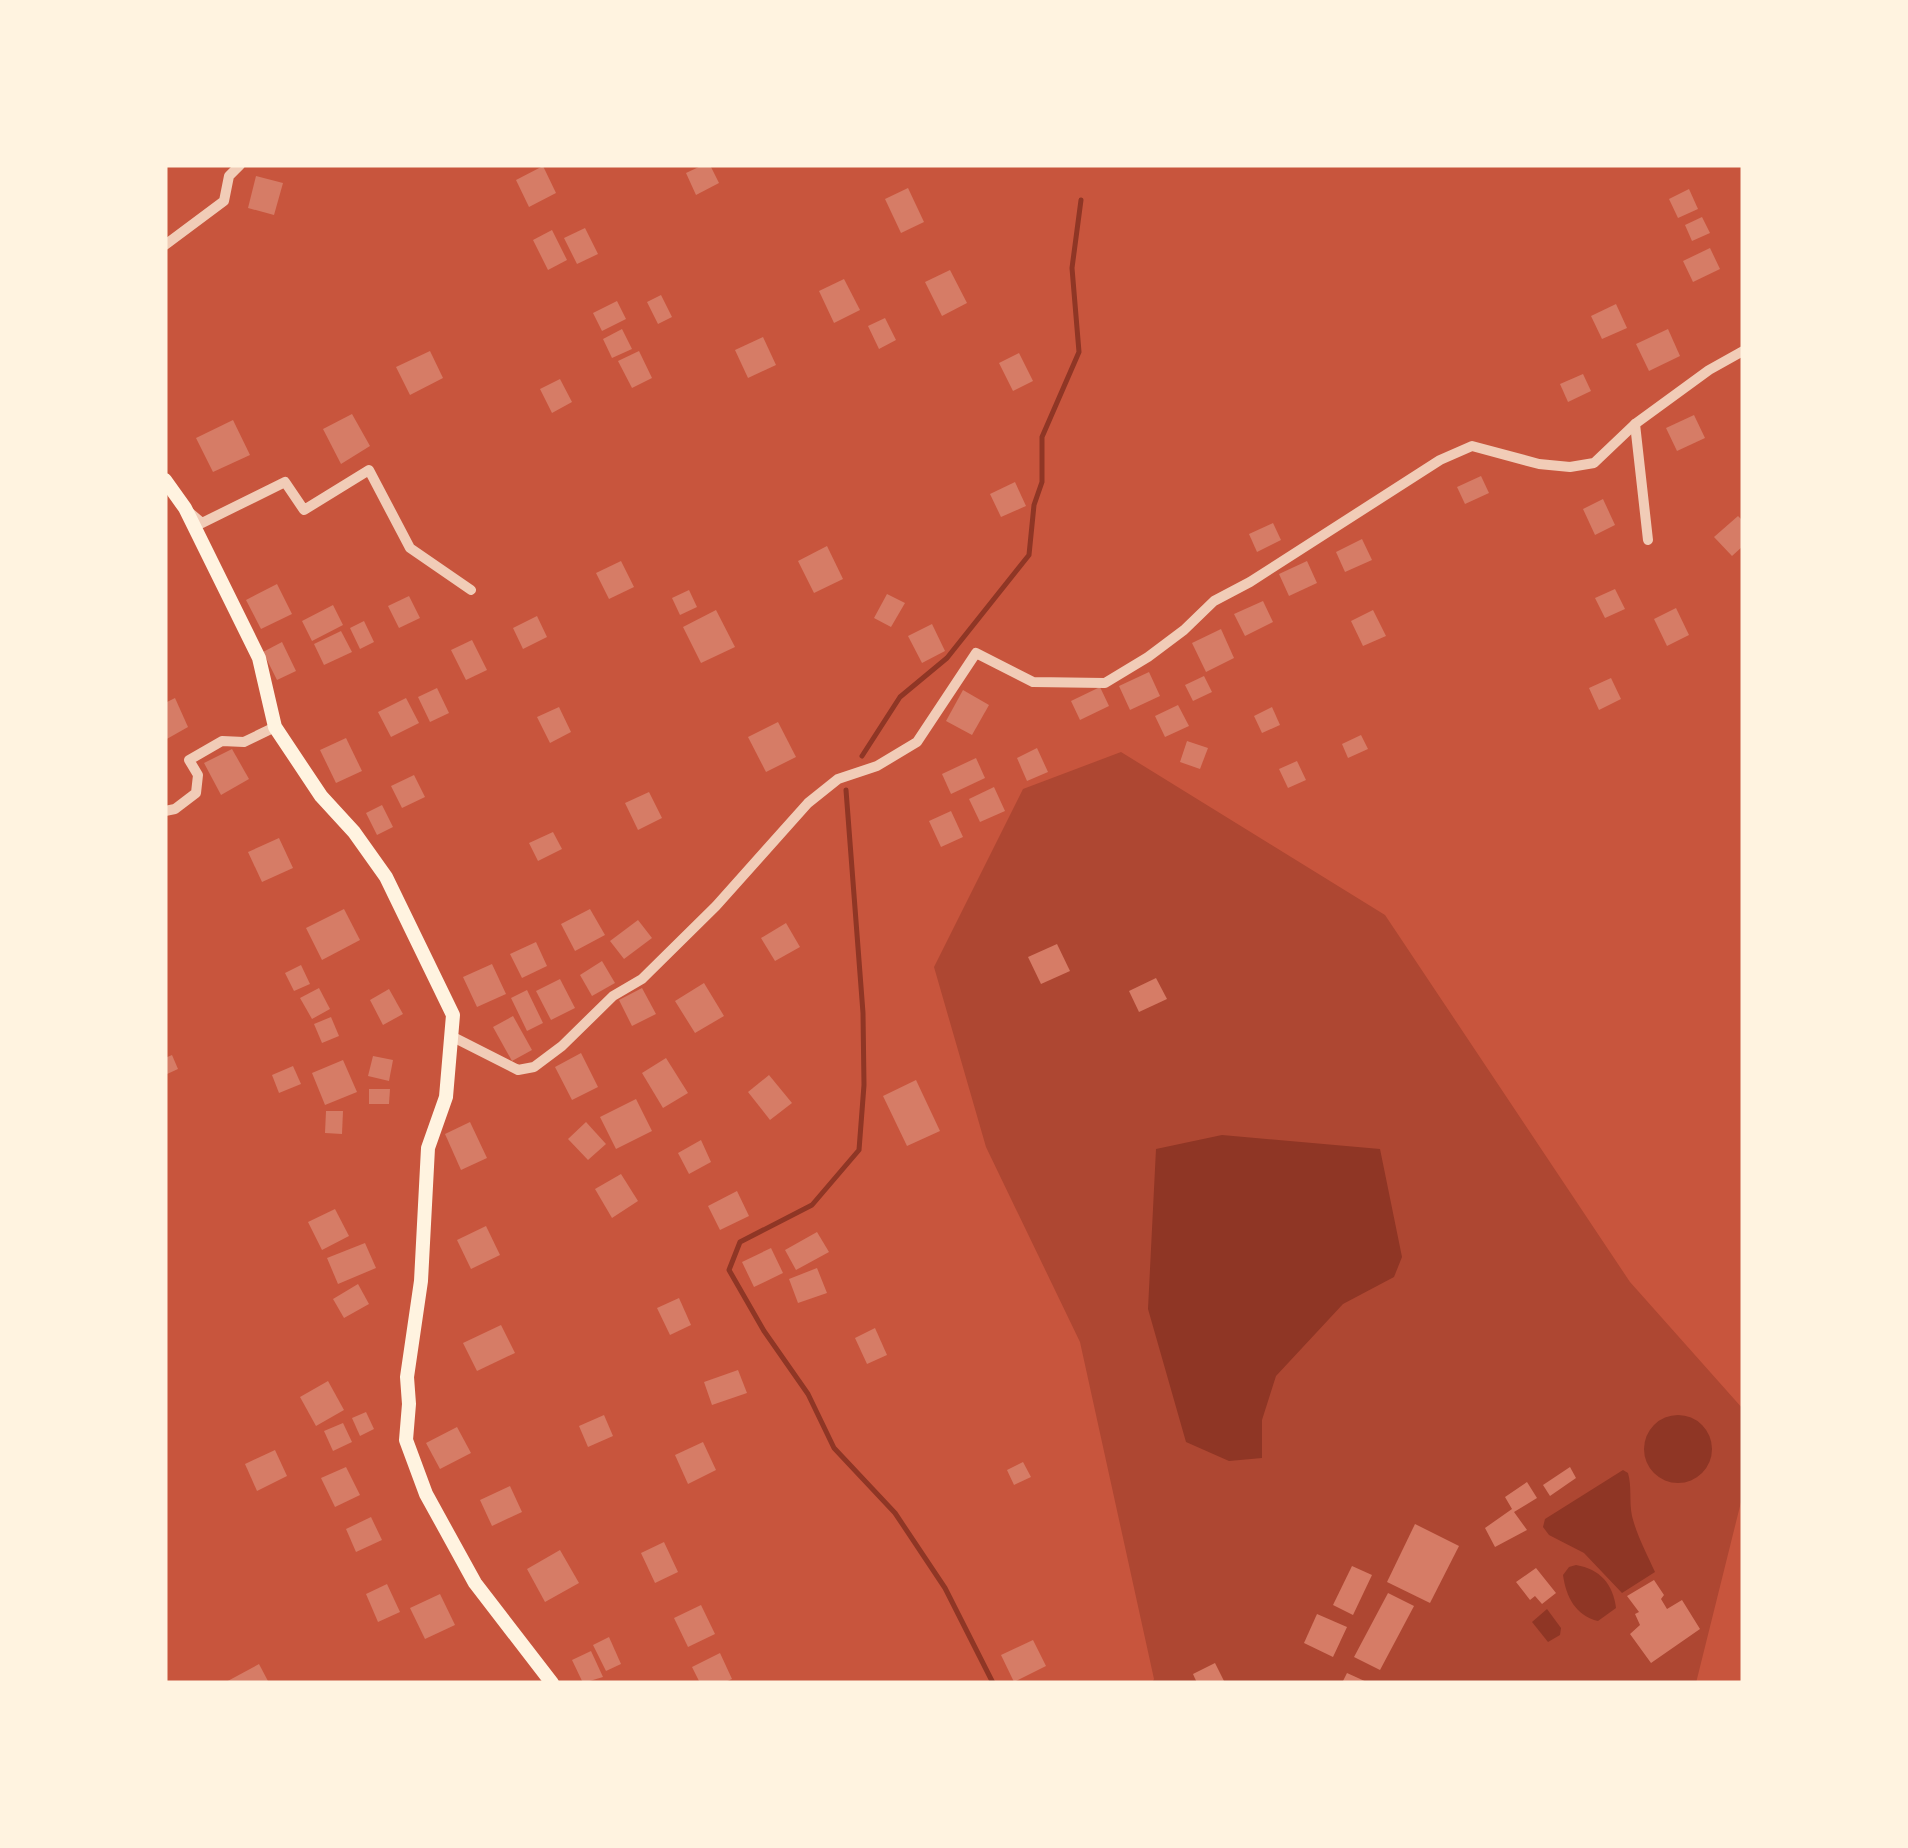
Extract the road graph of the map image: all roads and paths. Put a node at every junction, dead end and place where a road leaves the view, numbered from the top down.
1 (240, 165) edge
2 (165, 245) edge
3 (1743, 351) edge
4 (1635, 424) junction
5 (165, 480) edge
6 (185, 508) junction
7 (1648, 540) dead end
8 (471, 590) dead end
9 (275, 727) junction
10 (165, 811) edge
11 (453, 1037) junction
12 (552, 1683) edge

1 - 2 street
3 - 4 street
4 - 7 street
4 - 11 street
5 - 6 main road
6 - 8 street
6 - 9 main road
9 - 10 street
9 - 11 main road
11 - 12 main road

